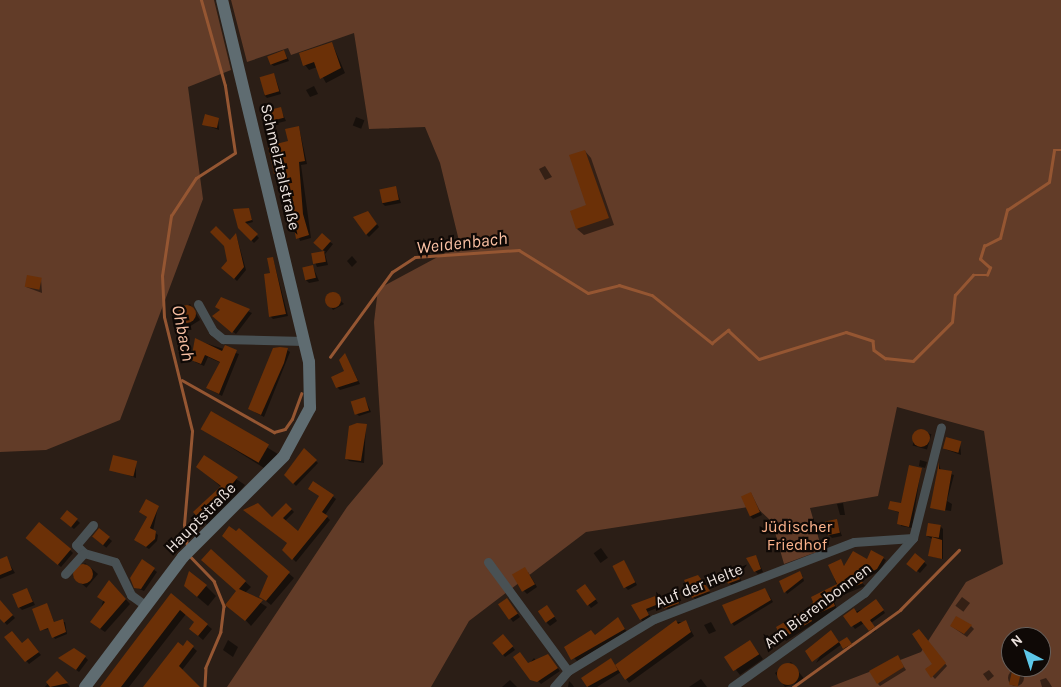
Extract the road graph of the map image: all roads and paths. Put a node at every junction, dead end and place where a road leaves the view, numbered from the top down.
1 (222, 0) edge
2 (198, 304) dead end
3 (304, 341) junction
4 (940, 427) dead end
5 (284, 456) joint
6 (93, 524) dead end
7 (913, 538) junction
8 (84, 553) junction
9 (488, 562) dead end
10 (65, 574) dead end
11 (146, 606) junction
12 (568, 671) junction
13 (90, 685) edge
14 (554, 687) edge
15 (732, 687) edge

1 - 3 main road, Schmelztalstraße
2 - 3 street
3 - 5 main road, Schmelztalstraße
4 - 7 street
5 - 11 main road, Hauptstraße
6 - 8 street
7 - 12 street, Auf der Helte
7 - 15 street, Am Bierenbonnen
8 - 10 street
8 - 11 street
9 - 12 street
11 - 13 main road, Hauptstraße
12 - 14 street, Auf der Helte

